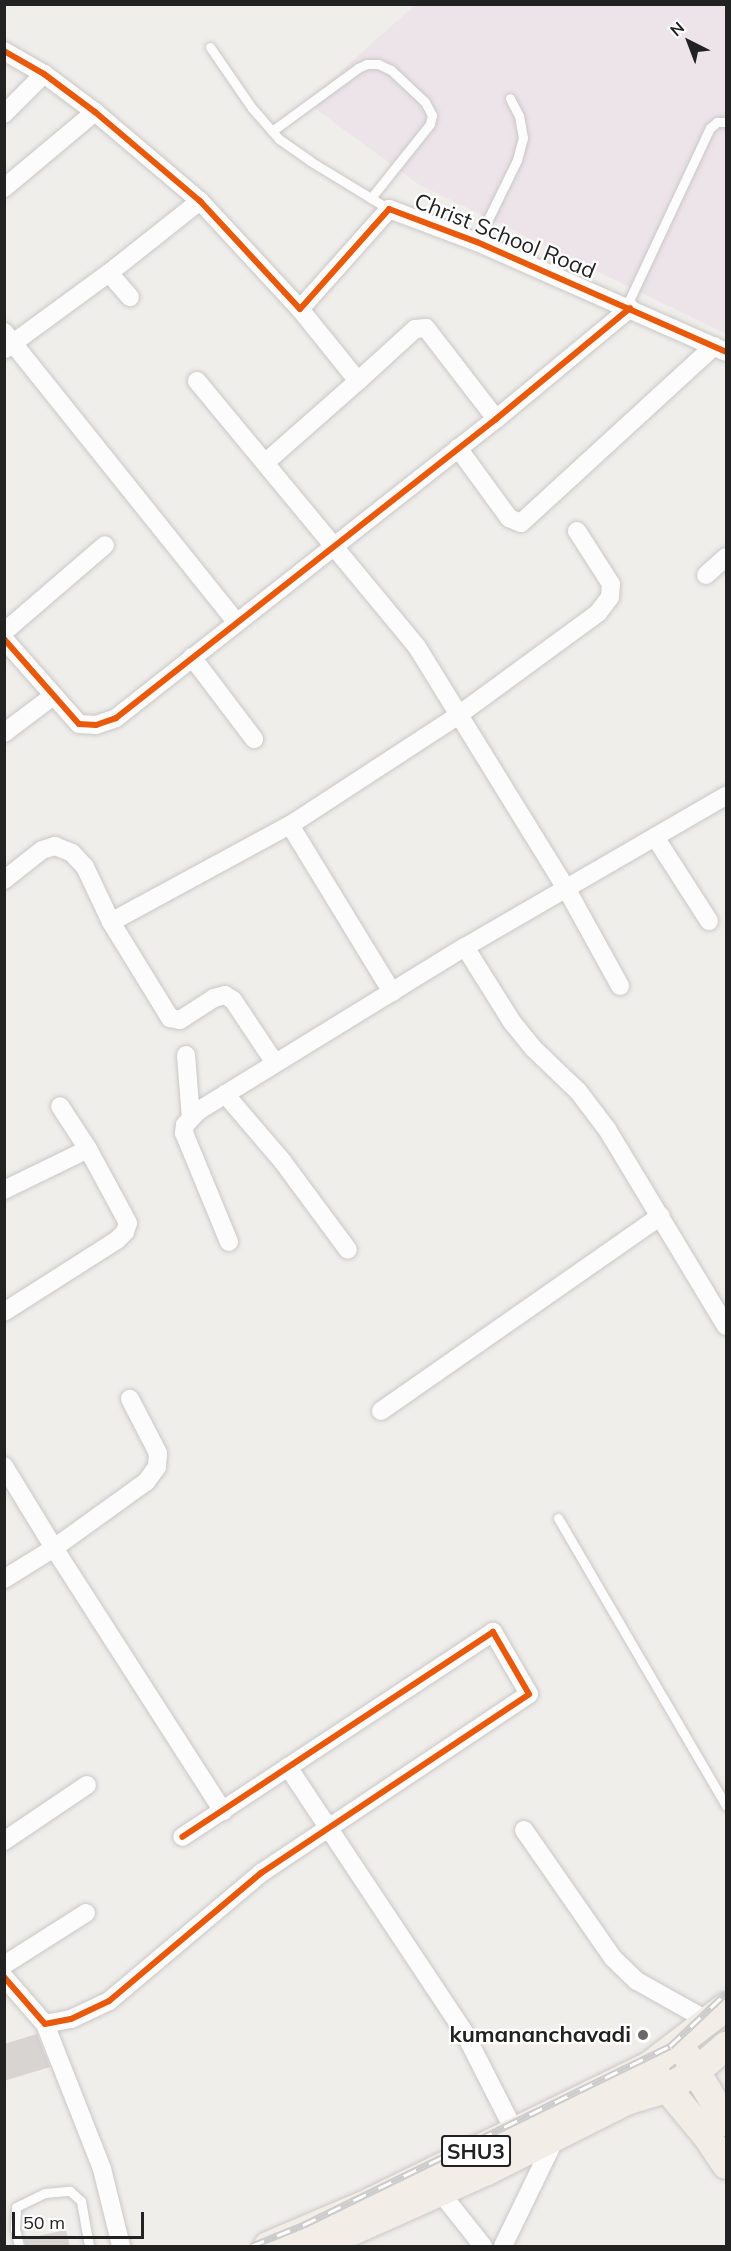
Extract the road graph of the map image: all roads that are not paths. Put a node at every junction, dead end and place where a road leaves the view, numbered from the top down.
1 (210, 47) dead end
2 (4, 51) edge
3 (44, 74) junction
4 (510, 98) dead end
5 (95, 112) junction
6 (4, 114) edge
7 (726, 122) edge
8 (272, 131) junction
9 (4, 188) edge
10 (371, 198) junction
11 (200, 201) junction
12 (389, 209) junction
13 (477, 242) junction
14 (109, 273) junction
15 (129, 297) dead end
16 (628, 307) junction
17 (300, 309) junction
18 (7, 341) edge
19 (720, 349) edge
20 (197, 381) dead end
21 (358, 381) junction
22 (496, 419) junction
23 (458, 448) junction
24 (266, 462) junction
25 (577, 531) dead end
26 (105, 545) dead end
27 (333, 546) junction
28 (726, 557) edge
29 (706, 575) dead end
30 (236, 622) junction
31 (4, 632) edge
32 (4, 639) edge
33 (192, 657) junction
34 (53, 696) junction
35 (460, 714) junction
36 (4, 733) edge
37 (254, 739) dead end
38 (726, 796) edge
39 (290, 825) junction
40 (655, 837) junction
41 (4, 880) edge
42 (566, 888) junction
43 (709, 921) dead end
44 (111, 922) junction
45 (465, 947) junction
46 (620, 986) dead end
47 (392, 992) junction
48 (186, 1055) dead end
49 (275, 1064) junction
50 (225, 1094) junction
51 (60, 1106) dead end
52 (191, 1118) junction
53 (88, 1149) junction
54 (4, 1190) edge
55 (661, 1216) junction
56 (229, 1242) dead end
57 (348, 1250) dead end
58 (4, 1312) edge
59 (726, 1326) edge
60 (130, 1399) dead end
61 (381, 1411) dead end
62 (4, 1466) edge
63 (558, 1518) dead end
64 (54, 1548) junction
65 (4, 1579) edge
66 (288, 1767) junction
67 (87, 1785) dead end
68 (726, 1806) edge
69 (223, 1811) junction
70 (327, 1827) junction
71 (524, 1830) dead end
72 (182, 1837) dead end
73 (4, 1841) edge
74 (86, 1913) dead end
75 (4, 1965) edge
76 (4, 1977) edge
77 (718, 2015) edge
78 (45, 2024) junction
79 (679, 2045) junction
80 (726, 2046) edge
81 (649, 2066) junction
82 (698, 2070) junction
83 (666, 2089) junction
84 (620, 2104) junction
85 (716, 2128) edge
86 (515, 2132) junction
87 (556, 2137) junction
88 (726, 2165) edge
89 (440, 2192) junction
90 (19, 2247) edge
91 (89, 2247) edge
92 (121, 2247) edge
93 (268, 2247) edge
94 (319, 2247) edge
95 (483, 2247) edge
96 (503, 2247) edge

1 - 8 lane
2 - 3 street
3 - 5 street
3 - 6 street
4 - 13 lane
5 - 9 street
5 - 11 street
7 - 16 lane
8 - 10 lane
8 - 10 lane
10 - 12 lane
11 - 14 street
11 - 17 street
12 - 13 street, Christ School Road
12 - 17 street, Christ School Road
13 - 16 street, Christ School Road
14 - 15 street
14 - 18 street
16 - 19 street, Christ School Road
16 - 22 street
17 - 21 street
18 - 30 street
19 - 23 street
20 - 24 street
21 - 22 street
21 - 24 street
22 - 23 street
23 - 27 street
24 - 27 street
25 - 35 street
26 - 31 street
27 - 30 street
27 - 35 street
28 - 29 street
30 - 33 street
32 - 34 street
33 - 34 street
33 - 37 street
34 - 36 street
35 - 39 street
35 - 42 street
38 - 40 street
39 - 44 street
39 - 47 street
40 - 42 street
40 - 43 street
41 - 44 street
42 - 45 street
42 - 46 street
44 - 49 street
45 - 47 street
45 - 55 street
47 - 49 street
48 - 52 street
49 - 50 street
50 - 52 street
50 - 57 street
51 - 53 street
52 - 56 street
53 - 54 street
53 - 58 street
55 - 59 street
55 - 61 street
60 - 64 street
62 - 64 street
63 - 68 lane
64 - 65 street
64 - 69 street
66 - 69 street
66 - 70 street
66 - 70 street
67 - 73 street
69 - 72 street
70 - 78 street
70 - 86 street
71 - 77 street
74 - 75 street
76 - 78 street
77 - 79 main road, SHU3
78 - 92 street
79 - 81 main road, SHU3
79 - 82 main road
80 - 82 main road, SHU3
81 - 83 main road
81 - 86 main road, SHU3
82 - 83 main road, SHU3
82 - 85 main road
83 - 84 main road, SHU3
83 - 85 main road
84 - 85 main road
84 - 87 main road, SHU3
85 - 88 main road
86 - 93 main road, SHU3
87 - 89 main road, SHU3
87 - 96 street
89 - 94 main road, SHU3
89 - 95 street
90 - 91 lane

